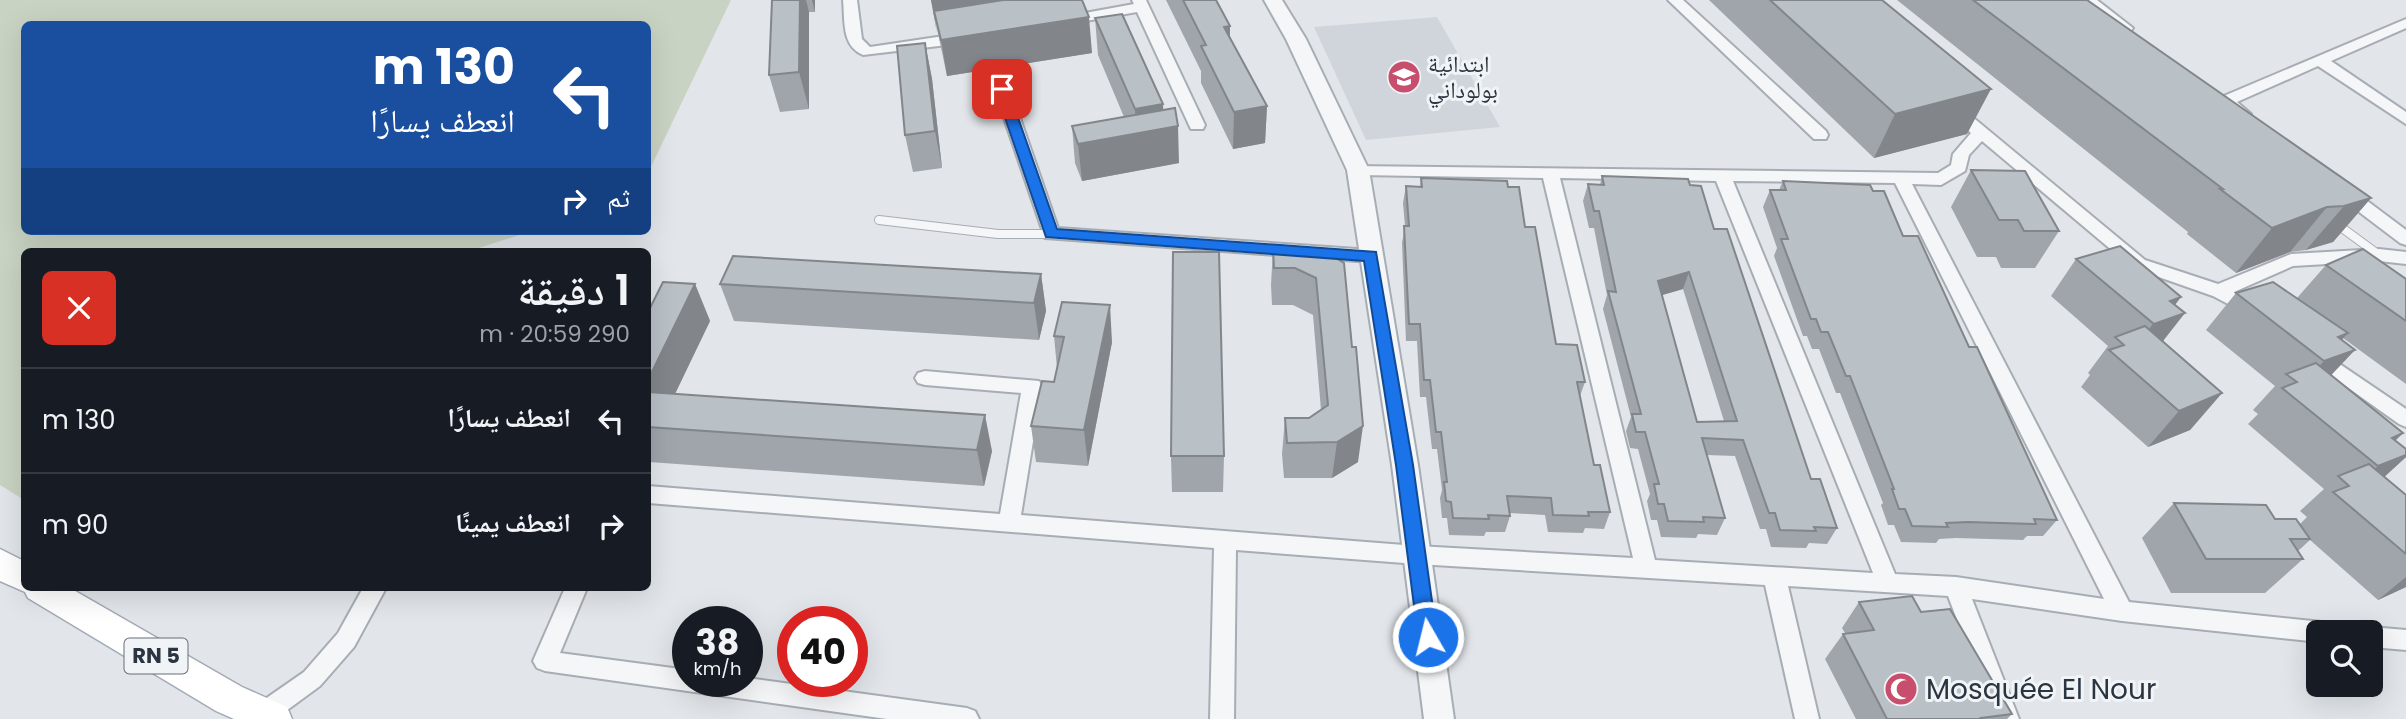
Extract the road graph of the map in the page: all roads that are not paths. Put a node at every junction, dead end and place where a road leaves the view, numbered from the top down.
1 (850, 0) edge
2 (1273, 0) edge
3 (1675, 0) edge
4 (2088, 0) edge
5 (1140, 4) edge
6 (1046, 23) edge
7 (2406, 23) edge
8 (979, 35) edge
9 (2141, 39) edge
10 (2319, 60) junction
11 (1002, 89) dead end
12 (1939, 97) edge
13 (2406, 119) edge
14 (1196, 125) dead end
15 (2257, 125) edge
16 (1982, 132) junction
17 (1820, 135) dead end
18 (1358, 170) junction
19 (1550, 173) junction
20 (1723, 176) junction
21 (1901, 178) junction
22 (2332, 182) edge
23 (2323, 214) edge
24 (879, 220) dead end
25 (1051, 234) junction
26 (2406, 239) edge
27 (2379, 255) junction
28 (1371, 256) junction
29 (2406, 258) edge
30 (2325, 260) junction
31 (2345, 275) edge
32 (2219, 291) junction
33 (2241, 305) edge
34 (2296, 342) edge
35 (925, 378) dead end
36 (2351, 378) junction
37 (2362, 415) edge
38 (2406, 419) edge
39 (651, 495) edge
40 (1009, 523) junction
41 (1225, 540) junction
42 (1417, 555) junction
43 (0, 563) edge
44 (1646, 569) junction
45 (1774, 575) junction
46 (21, 576) edge
47 (1888, 583) junction
48 (1956, 587) junction
49 (45, 591) edge
50 (374, 591) edge
51 (575, 591) edge
52 (2122, 611) junction
53 (2306, 630) edge
54 (2383, 638) edge
55 (2406, 640) edge
56 (672, 679) edge
57 (763, 691) edge
58 (268, 716) edge
59 (967, 719) edge
60 (1222, 719) edge
61 (1439, 719) edge
62 (1807, 719) edge
63 (2007, 719) edge

1 - 8 street
2 - 18 street
3 - 17 street
4 - 9 street
5 - 6 street
5 - 14 street
7 - 10 street
10 - 13 street
10 - 15 street
11 - 25 street
12 - 16 street
16 - 21 street
16 - 32 street
18 - 19 street
18 - 28 street
19 - 20 street
19 - 44 street
20 - 21 street
20 - 47 street
21 - 52 street
22 - 26 street
23 - 27 lane
24 - 25 lane
25 - 28 street
27 - 29 street
27 - 30 street
28 - 42 street
30 - 31 street
30 - 32 street
32 - 33 street
34 - 36 street
35 - 40 street
36 - 37 street
36 - 38 street
39 - 40 street
40 - 41 street
41 - 42 street
41 - 60 street
42 - 44 street
42 - 61 street
43 - 46 main road
44 - 45 street
45 - 47 street
45 - 62 street
47 - 48 street
48 - 52 street
48 - 63 street
49 - 58 main road, RN 5
50 - 58 street
51 - 56 street
52 - 53 street
54 - 55 street
57 - 59 street

